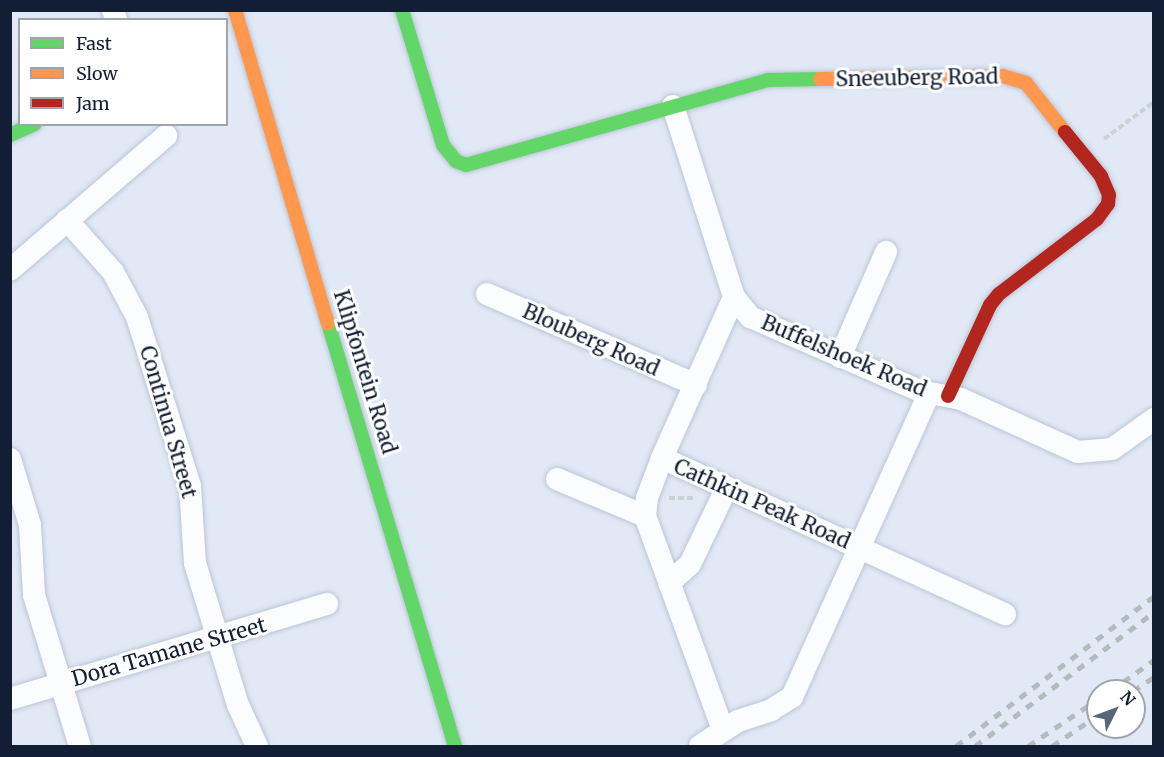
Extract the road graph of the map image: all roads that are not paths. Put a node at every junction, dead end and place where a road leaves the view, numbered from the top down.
1 (235, 10) edge
2 (402, 10) edge
3 (673, 106) junction
4 (31, 126) edge
5 (10, 135) edge
6 (166, 136) dead end
7 (67, 220) junction
8 (886, 252) dead end
9 (10, 270) edge
10 (487, 294) dead end
11 (734, 297) junction
12 (840, 357) junction
13 (696, 385) junction
14 (939, 395) junction
15 (1154, 419) edge
16 (662, 458) junction
17 (10, 459) edge
18 (557, 479) dead end
19 (724, 493) junction
20 (646, 507) junction
21 (861, 549) junction
22 (669, 583) junction
23 (327, 604) dead end
24 (1005, 614) dead end
25 (218, 639) junction
26 (61, 684) junction
27 (10, 699) edge
28 (723, 730) junction
29 (80, 747) edge
30 (257, 747) edge
31 (455, 747) edge
32 (700, 747) edge

1 - 31 street, Klipfontein Road
2 - 3 street, Sneeuberg Road
3 - 11 street, Buffelshoek Road
3 - 14 street, Sneeuberg Road
4 - 5 street
6 - 7 street
7 - 9 street
7 - 25 street, Continua Street
8 - 12 street
10 - 13 street, Blouberg Road
11 - 12 street, Buffelshoek Road
11 - 13 street
12 - 14 street, Buffelshoek Road
13 - 16 street
14 - 15 street
14 - 21 street
16 - 19 street, Cathkin Peak Road
16 - 20 street
17 - 26 street
18 - 20 street
19 - 21 street, Cathkin Peak Road
19 - 22 street
20 - 22 street
21 - 24 street, Cathkin Peak Road
21 - 28 street
22 - 28 street
23 - 25 street, Dora Tamane Street
25 - 26 street, Dora Tamane Street
25 - 30 street, Continua Street
26 - 27 street, Dora Tamane Street
26 - 29 street
28 - 32 street

